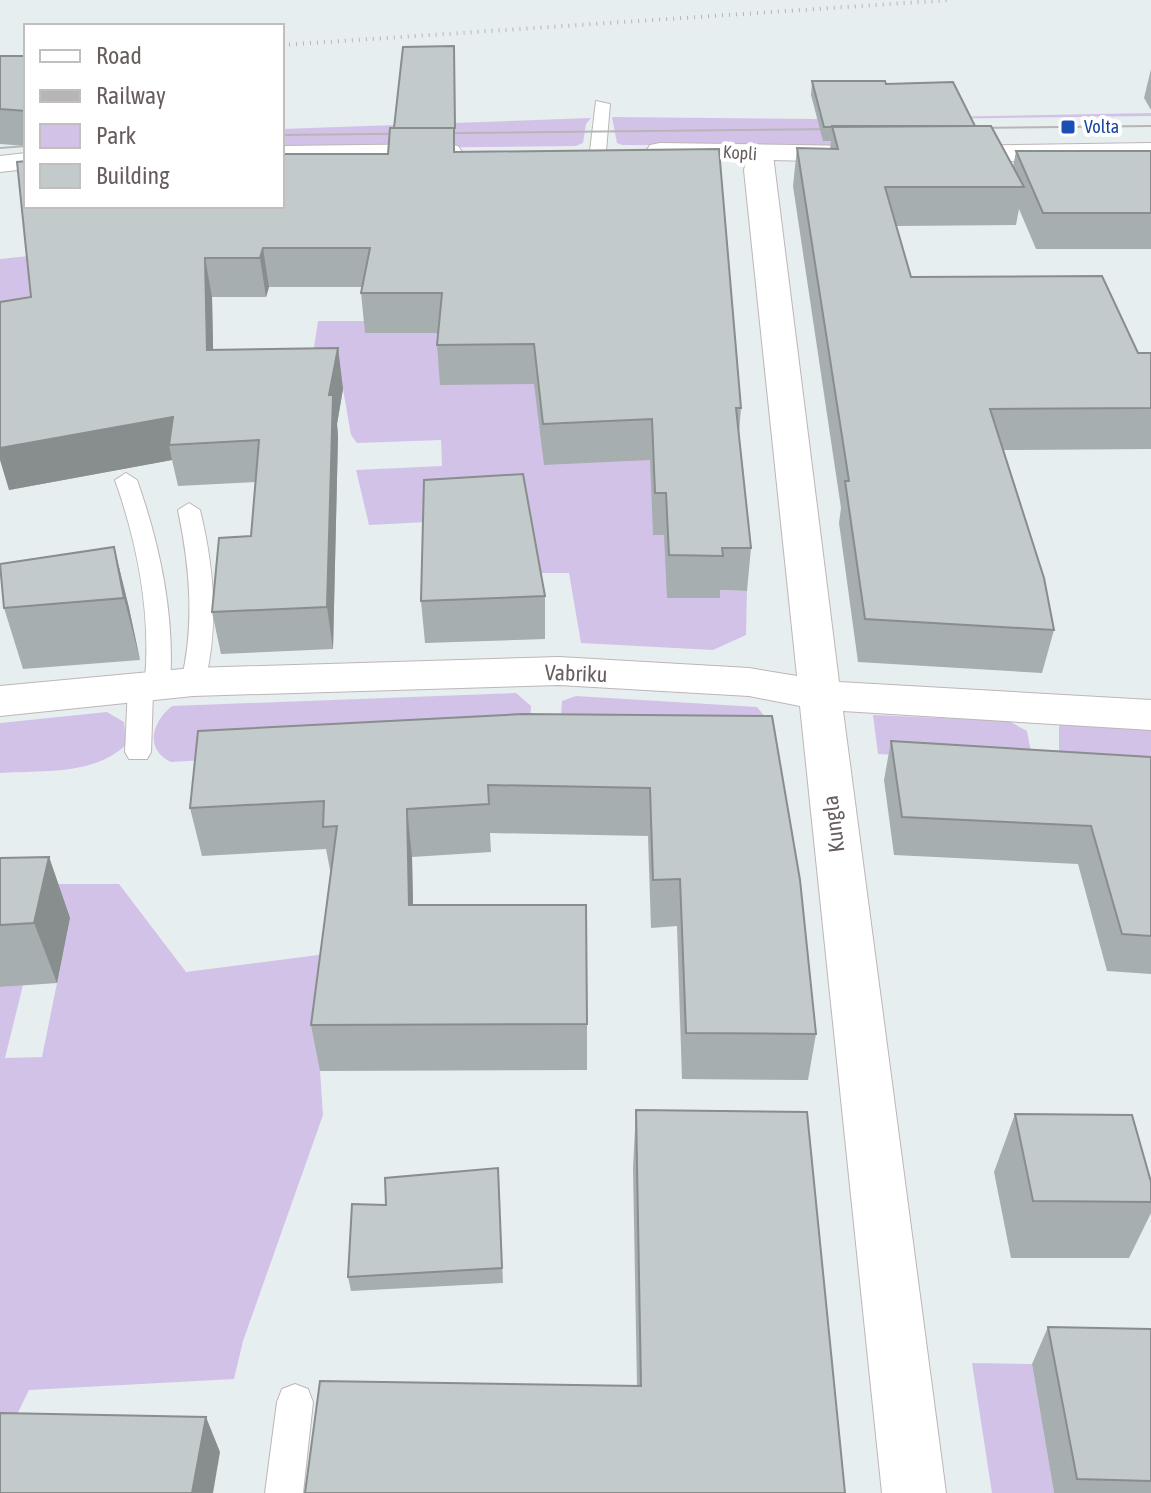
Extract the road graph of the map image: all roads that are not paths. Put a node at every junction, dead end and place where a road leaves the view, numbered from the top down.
1 (602, 104) dead end
2 (598, 151) junction
3 (1151, 151) edge
4 (475, 152) edge
5 (569, 152) edge
6 (284, 154) edge
7 (884, 154) edge
8 (919, 154) edge
9 (759, 155) junction
10 (24, 161) edge
11 (0, 164) edge
12 (126, 480) dead end
13 (189, 510) dead end
14 (164, 684) junction
15 (818, 695) junction
16 (0, 701) edge
17 (1151, 715) edge
18 (138, 752) dead end
19 (295, 1402) dead end
20 (284, 1493) edge
21 (914, 1493) edge

1 - 2 lane
2 - 5 street, Kopli
2 - 9 street, Kopli
3 - 8 street
4 - 6 street
7 - 9 street, Kopli
9 - 15 street, Kungla
10 - 11 street
12 - 14 lane
13 - 14 lane
14 - 15 street, Vabriku
14 - 16 street, Vabriku
14 - 18 lane
15 - 17 street, Vabriku
15 - 21 street, Kungla
19 - 20 lane

